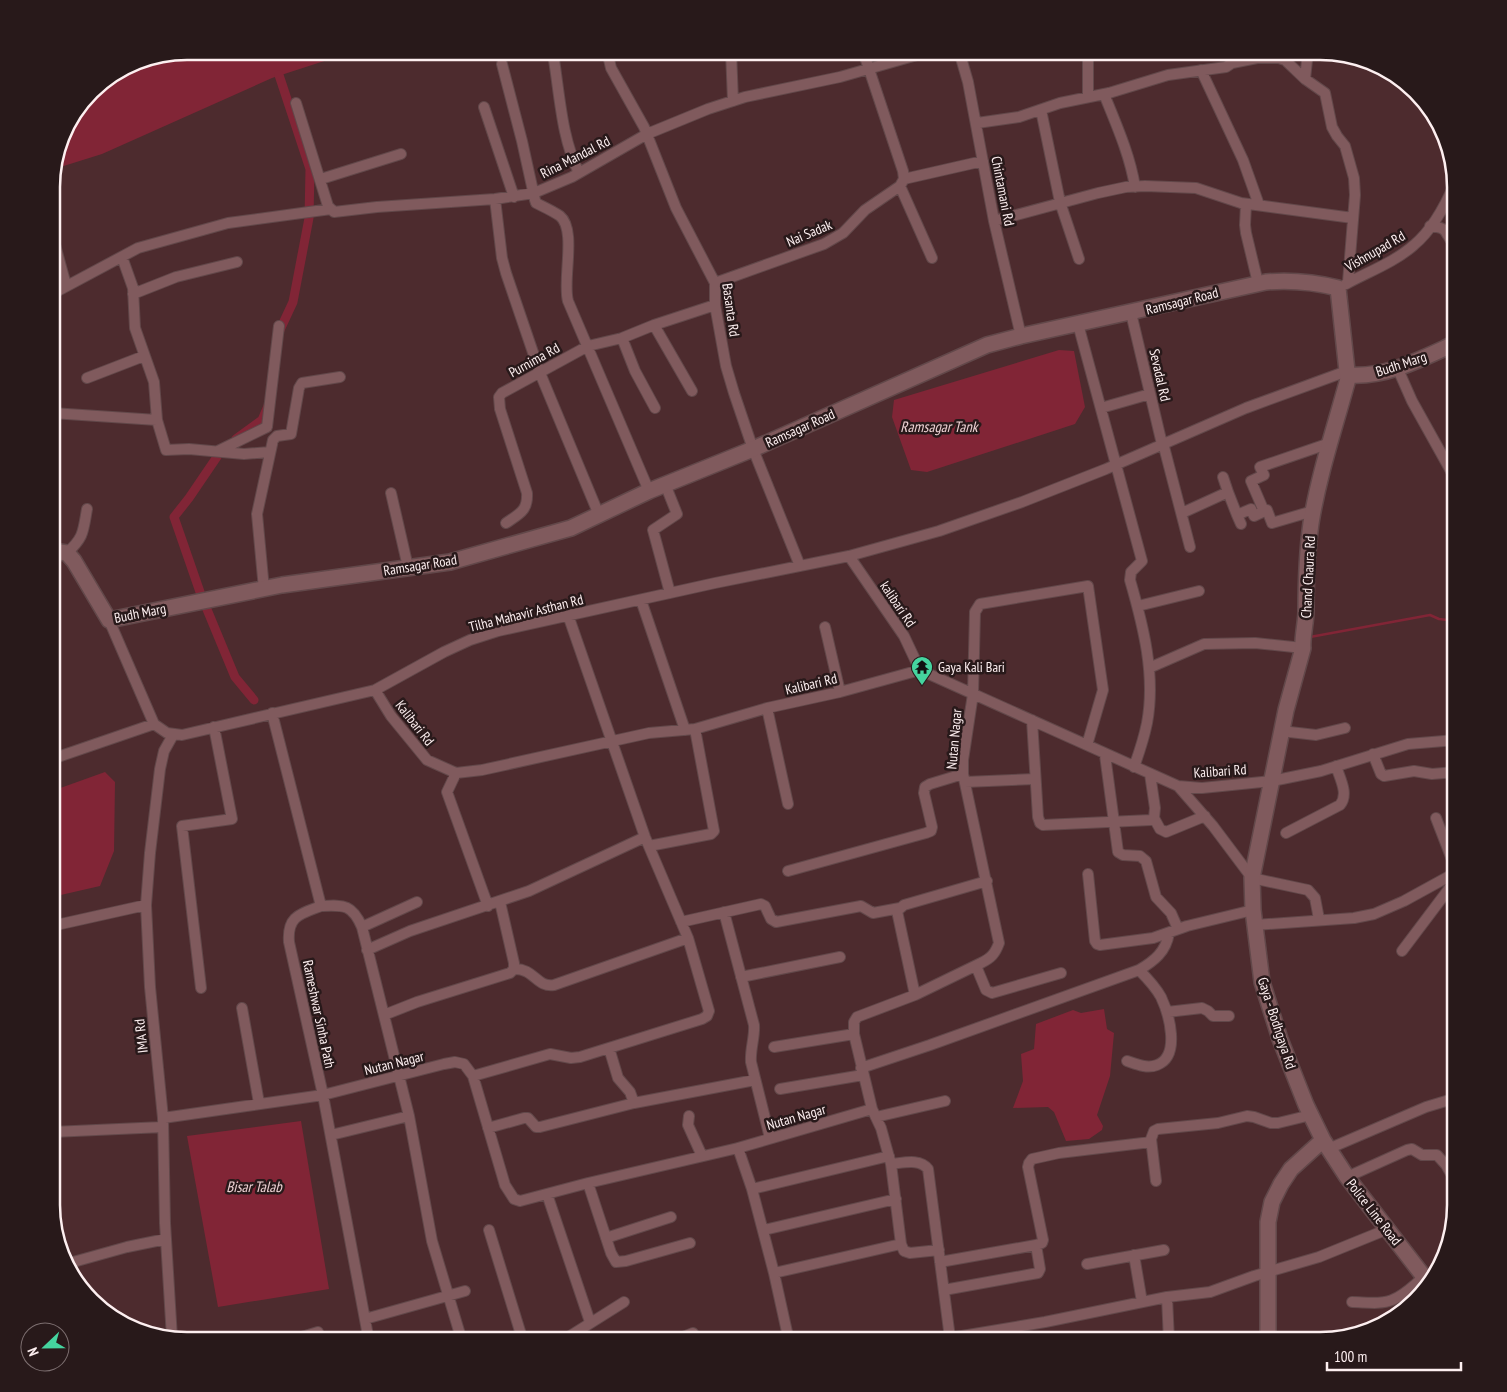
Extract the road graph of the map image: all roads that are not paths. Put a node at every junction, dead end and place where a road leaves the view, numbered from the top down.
1 (554, 60) dead end
2 (609, 60) edge
3 (731, 60) edge
4 (866, 60) edge
5 (898, 60) edge
6 (962, 60) edge
7 (1088, 60) edge
8 (1232, 60) edge
9 (1247, 60) edge
10 (1285, 60) edge
11 (1307, 60) edge
12 (1232, 63) junction
13 (502, 64) dead end
14 (869, 68) junction
15 (1201, 70) junction
16 (1305, 79) junction
17 (1104, 94) junction
18 (1088, 96) junction
19 (732, 101) junction
20 (296, 103) dead end
21 (484, 107) dead end
22 (1040, 110) junction
23 (977, 124) junction
24 (648, 134) junction
25 (401, 154) dead end
26 (983, 161) junction
27 (580, 173) junction
28 (321, 179) junction
29 (902, 182) junction
30 (1135, 187) junction
31 (534, 193) junction
32 (514, 197) junction
33 (1447, 198) edge
34 (495, 199) junction
35 (1060, 202) junction
36 (1246, 204) junction
37 (1259, 205) junction
38 (330, 210) junction
39 (1353, 218) junction
40 (994, 221) junction
41 (1430, 226) junction
42 (1447, 233) edge
43 (122, 257) junction
44 (932, 258) dead end
45 (1079, 259) dead end
46 (236, 262) dead end
47 (60, 263) edge
48 (715, 283) junction
49 (1258, 283) junction
50 (66, 285) junction
51 (1343, 285) junction
52 (60, 289) edge
53 (133, 294) junction
54 (715, 305) junction
55 (1131, 313) junction
56 (1078, 324) junction
57 (654, 325) junction
58 (279, 326) dead end
59 (1021, 336) junction
60 (622, 338) junction
61 (588, 346) junction
62 (1447, 347) edge
63 (144, 356) junction
64 (1397, 367) junction
65 (540, 373) junction
66 (1348, 373) junction
67 (340, 377) dead end
68 (87, 378) dead end
69 (692, 390) dead end
70 (1150, 394) junction
71 (655, 408) dead end
72 (1102, 408) junction
73 (60, 414) edge
74 (157, 420) junction
75 (1330, 443) junction
76 (1162, 444) junction
77 (753, 449) junction
78 (217, 451) junction
79 (270, 452) junction
80 (1117, 464) junction
81 (1447, 464) edge
82 (1223, 477) dead end
83 (665, 484) junction
84 (649, 491) junction
85 (1228, 492) junction
86 (391, 493) dead end
87 (87, 509) dead end
88 (1267, 510) junction
89 (1313, 511) junction
90 (1182, 513) junction
91 (599, 515) junction
92 (506, 523) dead end
93 (1190, 546) dead end
94 (60, 553) edge
95 (67, 553) junction
96 (849, 556) junction
97 (800, 566) junction
98 (408, 567) junction
99 (264, 589) junction
100 (1199, 591) dead end
101 (670, 593) junction
102 (641, 600) junction
103 (1138, 606) junction
104 (568, 616) junction
105 (108, 620) junction
106 (825, 627) dead end
107 (1303, 648) junction
108 (1149, 668) junction
109 (920, 670) junction
110 (375, 690) junction
111 (840, 692) junction
112 (973, 694) junction
113 (767, 708) junction
114 (272, 713) junction
115 (1032, 720) junction
116 (154, 724) junction
117 (214, 728) junction
118 (1345, 728) dead end
119 (690, 730) junction
120 (1281, 731) junction
121 (172, 735) junction
122 (1447, 741) edge
123 (611, 742) junction
124 (1087, 745) junction
125 (1373, 754) junction
126 (1105, 755) junction
127 (60, 756) edge
128 (1336, 766) junction
129 (1134, 767) junction
130 (456, 773) junction
131 (1447, 773) edge
132 (1150, 774) junction
133 (964, 778) junction
134 (1035, 779) junction
135 (1272, 781) junction
136 (1178, 786) junction
137 (788, 804) dead end
138 (1205, 816) junction
139 (1154, 818) junction
140 (1436, 818) dead end
141 (1114, 823) junction
142 (1286, 833) dead end
143 (1447, 840) edge
144 (647, 842) junction
145 (788, 871) dead end
146 (1088, 874) dead end
147 (1447, 877) edge
148 (1252, 878) junction
149 (986, 882) junction
150 (1447, 892) edge
151 (417, 902) dead end
152 (500, 902) junction
153 (146, 905) junction
154 (321, 906) junction
155 (488, 906) junction
156 (900, 908) junction
157 (724, 912) junction
158 (1254, 917) junction
159 (1319, 919) junction
160 (681, 922) junction
161 (60, 924) edge
162 (362, 927) junction
163 (1174, 931) junction
164 (688, 938) junction
165 (367, 950) junction
166 (1402, 951) dead end
167 (840, 957) dead end
168 (976, 966) junction
169 (514, 969) junction
170 (1139, 970) junction
171 (1061, 973) dead end
172 (741, 978) junction
173 (201, 988) dead end
174 (915, 995) junction
175 (242, 1008) dead end
176 (1167, 1012) junction
177 (384, 1015) junction
178 (1229, 1016) dead end
179 (854, 1034) junction
180 (774, 1046) dead end
181 (609, 1048) junction
182 (1127, 1061) dead end
183 (862, 1071) junction
184 (400, 1076) junction
185 (473, 1076) junction
186 (755, 1080) junction
187 (780, 1090) dead end
188 (323, 1095) junction
189 (945, 1101) dead end
190 (1447, 1101) edge
191 (259, 1103) junction
192 (634, 1103) junction
193 (874, 1113) junction
194 (1311, 1115) junction
195 (409, 1116) junction
196 (689, 1116) dead end
197 (163, 1122) junction
198 (488, 1128) junction
199 (60, 1131) edge
200 (331, 1135) junction
201 (770, 1138) junction
202 (1151, 1142) junction
203 (1325, 1144) junction
204 (738, 1148) junction
205 (702, 1156) junction
206 (890, 1160) junction
207 (1447, 1167) edge
208 (1347, 1177) junction
209 (1156, 1182) dead end
210 (588, 1183) junction
211 (752, 1189) junction
212 (547, 1194) junction
213 (896, 1200) junction
214 (671, 1217) dead end
215 (1388, 1229) junction
216 (489, 1230) dead end
217 (764, 1230) junction
218 (606, 1238) junction
219 (166, 1239) junction
220 (690, 1243) dead end
221 (901, 1244) junction
222 (1036, 1245) junction
223 (939, 1250) junction
224 (1164, 1250) dead end
225 (1134, 1256) junction
226 (74, 1262) edge
227 (940, 1262) junction
228 (1087, 1264) dead end
229 (1269, 1271) junction
230 (774, 1273) junction
231 (1424, 1278) edge
232 (1419, 1284) edge
233 (944, 1290) junction
234 (465, 1291) dead end
235 (448, 1296) junction
236 (1167, 1297) junction
237 (624, 1302) dead end
238 (1142, 1302) junction
239 (1352, 1302) dead end
240 (365, 1319) junction
241 (590, 1322) junction
242 (172, 1331) edge
243 (367, 1332) edge
244 (459, 1332) edge
245 (520, 1332) edge
246 (575, 1332) edge
247 (787, 1332) edge
248 (949, 1332) edge
249 (989, 1332) edge
250 (1169, 1332) edge
251 (1268, 1332) edge

1 - 27 street
2 - 24 street, Basanta Rd
3 - 19 street
4 - 14 street
5 - 14 street, Rina Mandal Rd
6 - 23 street, Chintamani Rd
7 - 18 street
8 - 12 street
9 - 12 street
10 - 16 street
11 - 16 street
12 - 15 street
13 - 31 street
14 - 19 street, Rina Mandal Rd
14 - 29 street
15 - 17 street
15 - 37 street
16 - 39 street
17 - 18 street
17 - 30 street
18 - 22 street
19 - 24 street, Rina Mandal Rd
20 - 28 street
21 - 32 street
22 - 23 street
22 - 35 street
23 - 26 street, Chintamani Rd
24 - 27 street, Rina Mandal Rd
24 - 48 street, Basanta Rd
25 - 28 street
26 - 29 street, Nai Sadak
26 - 40 street, Chintamani Rd
27 - 31 street, Rina Mandal Rd
28 - 38 street
29 - 44 street
29 - 48 street, Nai Sadak
30 - 35 street
30 - 36 street
31 - 32 street, Rina Mandal Rd
31 - 61 street
32 - 34 street, Rina Mandal Rd
33 - 41 street, Vishnupad Rd
34 - 38 street, Rina Mandal Rd
34 - 65 street
35 - 40 street
35 - 45 street
36 - 37 street
36 - 49 street
37 - 39 street
38 - 43 street, Rina Mandal Rd
39 - 51 street
40 - 59 street, Chintamani Rd
41 - 42 street
41 - 51 street, Vishnupad Rd
43 - 50 street, Rina Mandal Rd
43 - 53 street
46 - 53 street
47 - 50 street
48 - 54 street, Basanta Rd
49 - 51 street, Ramsagar Road
49 - 55 street, Ramsagar Road
50 - 52 street, Rina Mandal Rd
51 - 66 street
53 - 63 street
54 - 57 street, Purnima Rd
54 - 77 street, Basanta Rd
55 - 56 street, Ramsagar Road
55 - 70 street, Sevadal Rd
56 - 59 street, Ramsagar Road
56 - 72 street
57 - 60 street, Purnima Rd
57 - 69 street
58 - 78 street
59 - 77 street, Ramsagar Road
60 - 61 street, Purnima Rd
60 - 71 street
61 - 65 street, Purnima Rd
61 - 84 street
62 - 64 street, Budh Marg
63 - 68 street
63 - 74 street
64 - 66 street, Budh Marg
64 - 81 street
65 - 91 street
65 - 92 street, Purnima Rd
66 - 75 street, Chand Chaura Rd
66 - 76 street, Tilha Mahavir Asthan Rd
67 - 79 street
70 - 72 street
70 - 76 street, Sevadal Rd
72 - 80 street
73 - 74 street
74 - 78 street
75 - 88 street
75 - 89 street, Chand Chaura Rd
76 - 80 street, Tilha Mahavir Asthan Rd
76 - 90 street, Sevadal Rd
77 - 83 street, Ramsagar Road
77 - 97 street, Basanta Rd
78 - 79 street
79 - 99 street
80 - 96 street, Tilha Mahavir Asthan Rd
80 - 103 street
82 - 85 street
83 - 84 street, Ramsagar Road
83 - 101 street
84 - 91 street, Ramsagar Road
85 - 88 street
85 - 90 street
86 - 98 street
87 - 95 street
88 - 89 street
89 - 107 street, Chand Chaura Rd
90 - 93 street, Sevadal Rd
91 - 98 street, Ramsagar Road
94 - 95 street
95 - 105 street, Budh Marg
96 - 97 street, Tilha Mahavir Asthan Rd
96 - 109 street, kalibari Rd
97 - 101 street, Tilha Mahavir Asthan Rd
98 - 99 street, Ramsagar Road
99 - 105 street, Budh Marg
100 - 103 street
101 - 102 street, Tilha Mahavir Asthan Rd
102 - 104 street, Tilha Mahavir Asthan Rd
102 - 119 street
103 - 108 street
104 - 110 street, Tilha Mahavir Asthan Rd
104 - 123 street
105 - 116 street
106 - 111 street
107 - 108 street
107 - 120 street, Chand Chaura Rd
108 - 129 street
109 - 111 street, Kalibari Rd
109 - 112 street, Kalibari Rd
110 - 114 street, Tilha Mahavir Asthan Rd
110 - 130 street, Kalibari Rd
111 - 113 street, Kalibari Rd
112 - 115 street, Kalibari Rd
112 - 124 street, Nutan Nagar
112 - 133 street, Nutan Nagar
113 - 119 street, Kalibari Rd
113 - 137 street
114 - 117 street, Tilha Mahavir Asthan Rd
114 - 154 street
115 - 124 street, Kalibari Rd
115 - 134 street
116 - 121 street
116 - 127 street
117 - 121 street, Tilha Mahavir Asthan Rd
117 - 173 street
118 - 120 street
119 - 123 street, Kalibari Rd
119 - 144 street
120 - 135 street, Chand Chaura Rd
121 - 153 street, IMA Rd
122 - 125 street
123 - 130 street, Kalibari Rd
123 - 144 street
124 - 126 street, Kalibari Rd
125 - 128 street
125 - 131 street
126 - 129 street, Kalibari Rd
126 - 141 street
128 - 135 street
128 - 142 street
129 - 132 street, Kalibari Rd
130 - 155 street
132 - 136 street, Kalibari Rd
132 - 139 street
133 - 134 street
133 - 145 street
133 - 149 street, Nutan Nagar
134 - 141 street
135 - 136 street, Kalibari Rd
135 - 148 street, Gaya - Bodhgaya Rd
136 - 138 street
138 - 139 street
138 - 148 street
139 - 141 street
140 - 143 street
141 - 163 street
144 - 152 street
144 - 160 street
146 - 163 street
147 - 159 street
148 - 158 street, Gaya - Bodhgaya Rd
148 - 159 street
149 - 156 street
149 - 168 street, Nutan Nagar
150 - 166 street
151 - 162 street
152 - 155 street
152 - 169 street
153 - 161 street
153 - 197 street, IMA Rd
154 - 162 street
154 - 188 street, Rameshwar Sinha Path
155 - 165 street
156 - 157 street
156 - 174 street
157 - 160 street
157 - 172 street
158 - 159 street
158 - 163 street
158 - 194 street, Gaya - Bodhgaya Rd
160 - 164 street
162 - 165 street
163 - 170 street
164 - 169 street
164 - 181 street
165 - 177 street
167 - 172 street
168 - 171 street
168 - 174 street, Nutan Nagar
169 - 177 street
170 - 176 street
170 - 183 street
172 - 186 street
174 - 179 street, Nutan Nagar
175 - 191 street
176 - 178 street
176 - 182 street
177 - 184 street
179 - 180 street
179 - 183 street
181 - 185 street
181 - 192 street
183 - 187 street
183 - 193 street
184 - 185 street, Nutan Nagar
184 - 188 street, Nutan Nagar
184 - 195 street
185 - 198 street, Nutan Nagar
186 - 192 street
186 - 201 street
188 - 191 street, Nutan Nagar
188 - 200 street, Rameshwar Sinha Path
189 - 193 street, Nutan Nagar
190 - 203 street
191 - 197 street, Nutan Nagar
192 - 198 street
193 - 201 street, Nutan Nagar
193 - 206 street
194 - 202 street
194 - 203 street, Gaya - Bodhgaya Rd
195 - 200 street
195 - 235 street
196 - 205 street
197 - 199 street, Nutan Nagar
197 - 219 street, IMA Rd
198 - 212 street, Nutan Nagar
200 - 240 street, Rameshwar Sinha Path
201 - 204 street, Nutan Nagar
202 - 209 street
202 - 222 street
203 - 208 street, Police Line Road
203 - 229 street
204 - 205 street, Nutan Nagar
204 - 211 street
205 - 210 street, Nutan Nagar
206 - 211 street
206 - 213 street
206 - 223 street
207 - 208 street
208 - 215 street, Police Line Road
210 - 212 street, Nutan Nagar
210 - 218 street
211 - 217 street
212 - 241 street
213 - 217 street
213 - 221 street
214 - 218 street
215 - 229 street
215 - 231 street, Police Line Road
216 - 245 street
217 - 230 street
218 - 220 street
219 - 226 street
219 - 242 street, IMA Rd
221 - 223 street
221 - 230 street
222 - 227 street
222 - 233 street
223 - 227 street
224 - 225 street
225 - 228 street
225 - 238 street
227 - 233 street
229 - 236 street
229 - 251 street
230 - 247 street
232 - 239 street
233 - 248 street
234 - 235 street
235 - 240 street
235 - 244 street
236 - 238 street
236 - 250 street
237 - 241 street
238 - 249 street
240 - 243 street, Rameshwar Sinha Path
241 - 246 street

